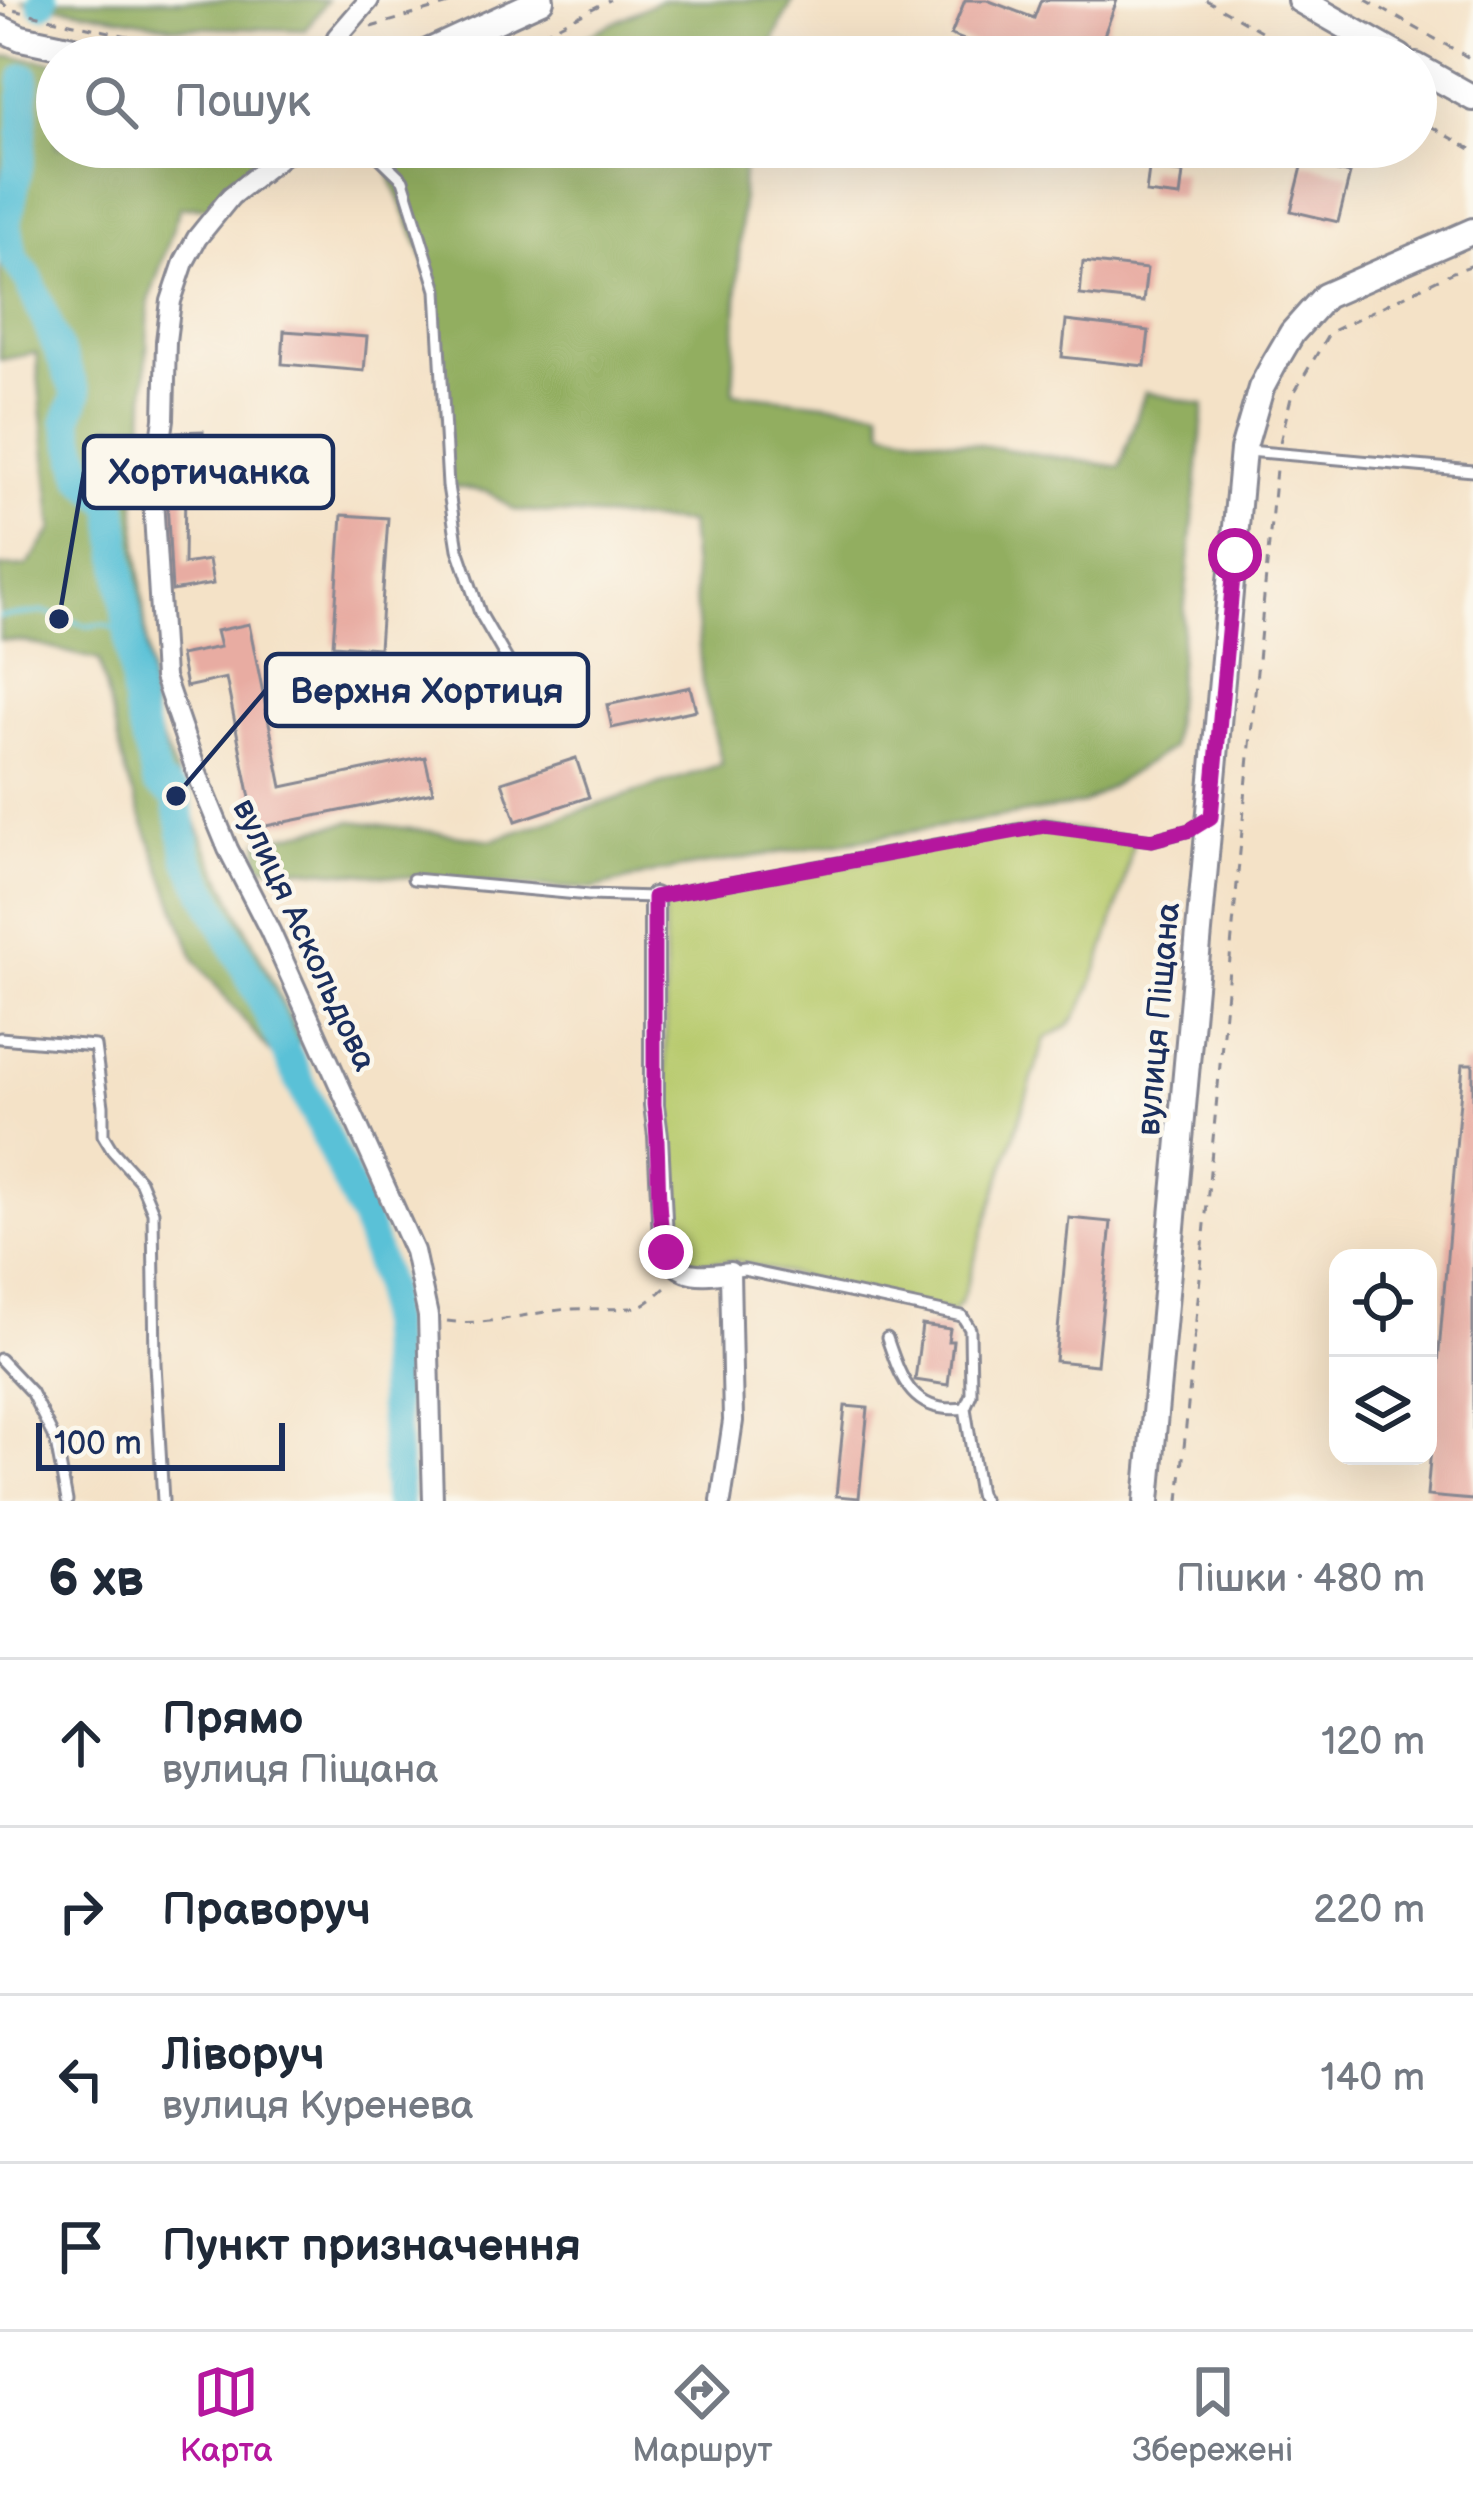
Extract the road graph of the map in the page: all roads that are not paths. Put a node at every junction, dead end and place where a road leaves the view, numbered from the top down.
1 (369, 0) edge
2 (541, 0) edge
3 (1300, 0) edge
4 (338, 36) edge
5 (463, 36) edge
6 (1363, 36) edge
7 (1437, 74) edge
8 (1467, 86) edge
9 (266, 168) edge
10 (391, 168) edge
11 (1473, 231) edge
12 (1243, 450) junction
13 (1473, 471) edge
14 (517, 675) dead end
15 (1211, 817) junction
16 (413, 879) dead end
17 (654, 897) junction
18 (0, 1038) edge
19 (730, 1272) junction
20 (887, 1338) dead end
21 (0, 1359) edge
22 (965, 1408) junction
23 (67, 1501) edge
24 (163, 1501) edge
25 (433, 1501) edge
26 (721, 1501) edge
27 (983, 1501) edge
28 (1147, 1501) edge

1 - 4 street
2 - 5 street
3 - 6 street
7 - 8 street
9 - 25 street, вулиця Аскольдова
10 - 14 lane
11 - 12 street, вулиця Піщана
12 - 13 lane
12 - 15 street, вулиця Піщана
15 - 17 lane
15 - 28 street, вулиця Піщана
16 - 17 lane
17 - 19 street
18 - 24 lane
19 - 22 lane
19 - 26 street
20 - 22 lane
21 - 23 lane
22 - 27 lane

